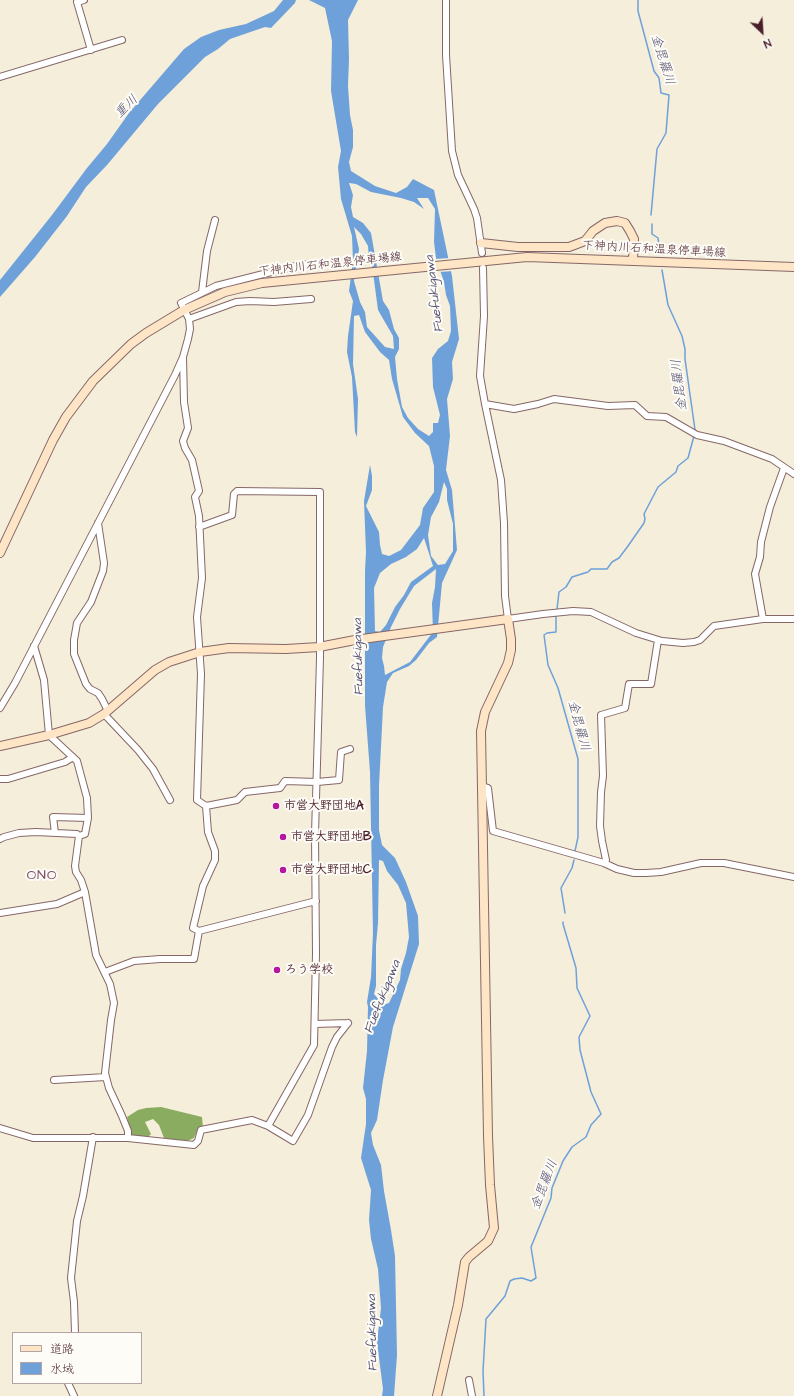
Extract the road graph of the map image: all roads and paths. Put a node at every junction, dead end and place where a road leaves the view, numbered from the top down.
1 (84, 0) edge
2 (446, 0) edge
3 (122, 40) dead end
4 (92, 50) junction
5 (0, 77) edge
6 (215, 220) dead end
7 (481, 243) junction
8 (482, 253) dead end
9 (633, 260) junction
10 (307, 264) dead end
11 (794, 267) edge
12 (483, 268) dead end
13 (202, 292) junction
14 (311, 299) dead end
15 (184, 310) junction
16 (189, 319) junction
17 (183, 357) junction
18 (485, 404) junction
19 (784, 468) junction
20 (794, 474) edge
21 (98, 523) junction
22 (199, 527) junction
23 (0, 553) edge
24 (508, 619) junction
25 (794, 619) edge
26 (763, 620) junction
27 (658, 640) junction
28 (34, 646) junction
29 (319, 647) junction
30 (200, 652) junction
31 (0, 708) edge
32 (106, 712) junction
33 (49, 735) junction
34 (0, 746) edge
35 (350, 749) dead end
36 (73, 757) junction
37 (0, 779) edge
38 (317, 782) junction
39 (482, 786) junction
40 (170, 800) dead end
41 (206, 806) junction
42 (88, 818) junction
43 (55, 833) junction
44 (79, 836) junction
45 (0, 839) edge
46 (604, 863) junction
47 (794, 877) edge
48 (85, 892) junction
49 (316, 901) junction
50 (0, 913) edge
51 (199, 931) junction
52 (105, 972) junction
53 (315, 1024) junction
54 (106, 1077) junction
55 (54, 1080) dead end
56 (268, 1126) junction
57 (0, 1128) edge
58 (92, 1137) junction
59 (128, 1138) junction
60 (75, 1332) edge
61 (468, 1380) dead end
62 (68, 1384) edge
63 (74, 1396) edge
64 (437, 1396) edge
65 (472, 1396) edge

1 - 4 street
2 - 7 street
3 - 4 street
4 - 5 street
6 - 13 street
7 - 8 street
7 - 9 street
9 - 11 street, 下神内川石和温泉停車場線
9 - 15 street, 下神内川石和温泉停車場線
10 - 13 street
12 - 18 street
13 - 15 street
14 - 16 street
15 - 16 street
15 - 23 street, 下神内川石和温泉停車場線
16 - 17 street
17 - 21 street
17 - 22 street
18 - 19 street
18 - 24 street
19 - 20 street
19 - 26 street
21 - 28 street
21 - 32 street
22 - 29 street
22 - 30 street
24 - 27 street
24 - 29 street
24 - 39 street
25 - 26 street
26 - 27 street
27 - 46 street
28 - 31 street
28 - 33 street
29 - 30 street
29 - 38 street
30 - 32 street
30 - 41 street
32 - 33 street
32 - 40 street
33 - 34 street
33 - 36 street
35 - 38 street
36 - 37 street
36 - 42 street
38 - 41 street
38 - 49 street
39 - 46 street
39 - 64 street
41 - 51 street
42 - 43 street
42 - 44 street
43 - 44 street
43 - 45 street
44 - 48 street
46 - 47 street
48 - 50 street
48 - 52 street
49 - 51 street
49 - 53 street
51 - 52 street
52 - 54 street
53 - 56 street
53 - 56 street
54 - 55 street
54 - 59 street
56 - 59 street
57 - 58 street
58 - 59 street
58 - 60 street
61 - 65 street
62 - 63 street

